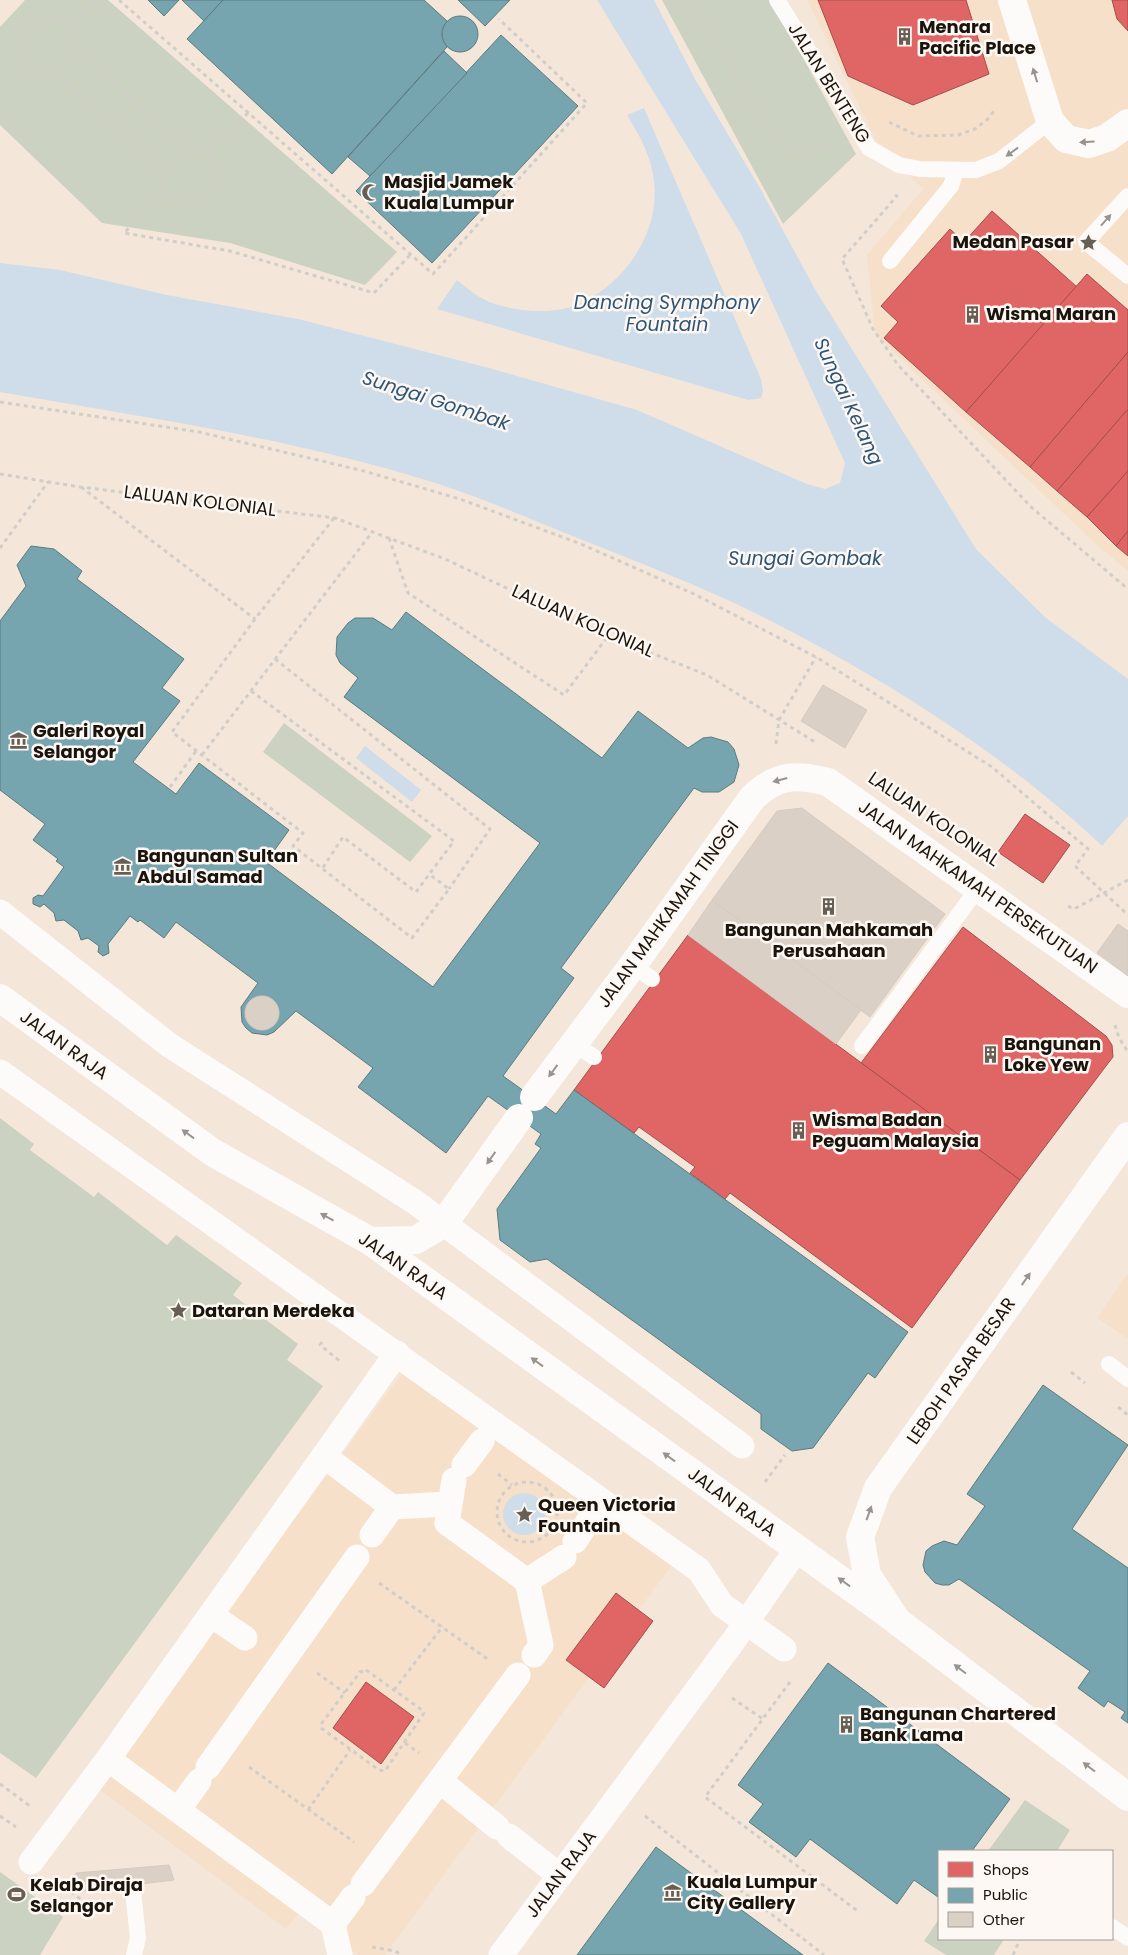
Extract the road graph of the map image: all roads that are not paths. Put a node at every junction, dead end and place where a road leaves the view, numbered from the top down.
1 (777, 0) edge
2 (1012, 0) edge
3 (1050, 121) junction
4 (1128, 123) edge
5 (956, 170) junction
6 (1128, 196) edge
7 (890, 261) dead end
8 (1128, 276) edge
9 (828, 782) joint
10 (979, 887) junction
11 (0, 912) edge
12 (1128, 994) edge
13 (0, 998) edge
14 (862, 1046) dead end
15 (0, 1072) edge
16 (1128, 1136) edge
17 (444, 1223) junction
18 (370, 1241) junction
19 (397, 1353) junction
20 (1109, 1364) dead end
21 (1128, 1379) edge
22 (488, 1433) junction
23 (742, 1446) dead end
24 (324, 1456) junction
25 (456, 1483) junction
26 (392, 1507) junction
27 (596, 1509) junction
28 (372, 1535) dead end
29 (797, 1548) junction
30 (354, 1560) road end
31 (527, 1581) junction
32 (210, 1615) junction
33 (898, 1621) junction
34 (747, 1622) junction
35 (784, 1649) dead end
36 (264, 1650) junction
37 (534, 1655) dead end
38 (516, 1677) road end
39 (108, 1759) junction
40 (440, 1780) junction
41 (1128, 1797) edge
42 (178, 1810) junction
43 (31, 1862) dead end
44 (560, 1876) junction
45 (133, 1892) dead end
46 (333, 1924) junction
47 (1113, 1928) edge
48 (1128, 1938) edge
49 (134, 1955) edge
50 (340, 1955) edge
51 (501, 1955) edge

1 - 5 lane, JALAN BENTENG
3 -> 2 street
4 -> 3 street
3 -> 5 lane, JALAN BENTENG
5 - 7 lane
8 -> 6 lane
9 - 10 street, JALAN MAHKAMAH PERSEKUTUAN
9 -> 17 street, JALAN MAHKAMAH TINGGI
10 - 12 street, JALAN MAHKAMAH PERSEKUTUAN
10 - 14 lane
11 - 17 street
18 -> 13 street, JALAN RAJA
15 - 19 street
33 -> 16 street, LEBOH PASAR BESAR
17 - 18 street, JALAN MAHKAMAH TINGGI
17 - 23 street
29 -> 18 street, JALAN RAJA
19 - 22 street
19 - 24 street
20 - 21 lane
22 - 25 street
22 - 27 street
24 - 26 street
24 - 32 street
25 - 26 street
25 - 31 street
26 - 28 street
27 - 31 street
27 - 34 street
33 -> 29 street, JALAN RAJA
29 - 34 street, JALAN RAJA
30 - 36 street
31 - 37 street
32 - 36 street
32 - 39 street
41 -> 33 street, JALAN RAJA
34 - 35 street
34 - 44 street, JALAN RAJA
36 - 42 street
38 - 40 street
39 - 42 street
39 - 43 street
40 - 44 street
40 - 46 street
42 - 46 street
44 - 51 street, JALAN RAJA
45 - 49 lane
46 - 50 street
47 - 48 lane

